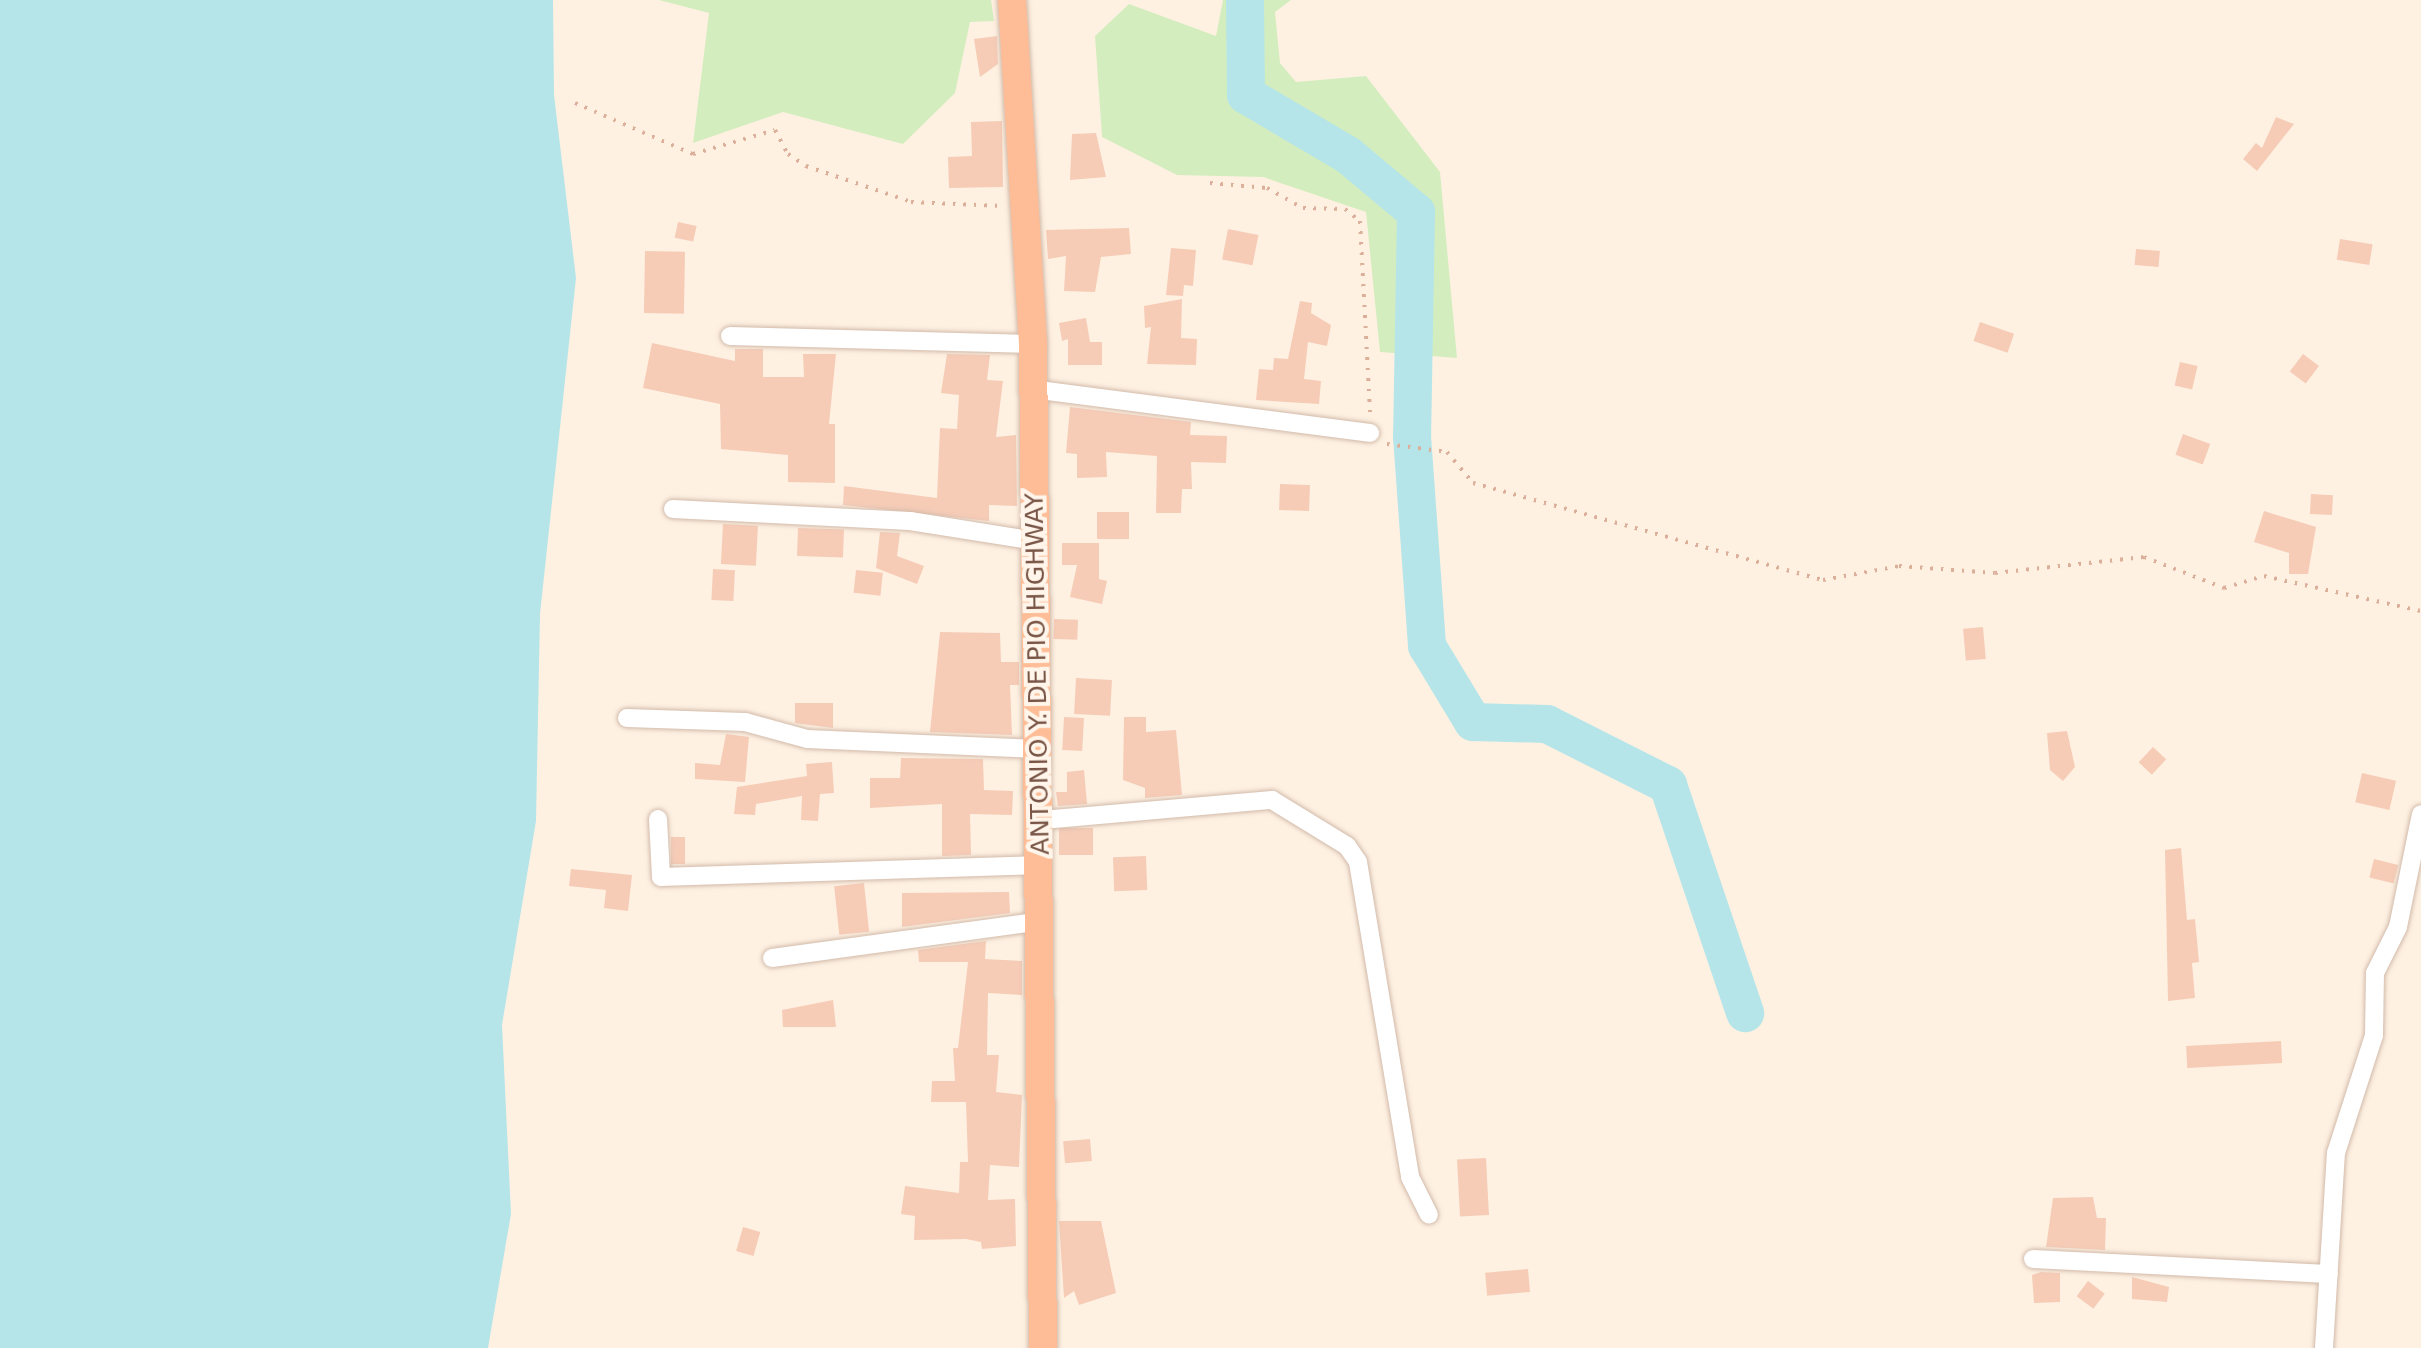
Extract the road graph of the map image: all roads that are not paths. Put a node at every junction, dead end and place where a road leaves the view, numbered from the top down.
1 (1012, 0) edge
2 (730, 336) dead end
3 (1033, 344) junction
4 (1032, 389) junction
5 (1377, 438) road end
6 (673, 509) dead end
7 (1036, 540) junction
8 (627, 718) dead end
9 (1038, 749) junction
10 (2421, 814) edge
11 (658, 818) dead end
12 (1042, 820) junction
13 (1041, 864) junction
14 (1041, 922) junction
15 (772, 958) dead end
16 (1429, 1215) dead end
17 (2033, 1259) dead end
18 (2329, 1274) junction
19 (1043, 1348) edge
20 (2324, 1348) edge

1 - 3 highway, ANTONIO Y. DE PIO HIGHWAY
2 - 3 street
3 - 4 highway, ANTONIO Y. DE PIO HIGHWAY
4 - 5 street
4 - 7 highway, ANTONIO Y. DE PIO HIGHWAY
6 - 7 street
7 - 9 highway, ANTONIO Y. DE PIO HIGHWAY
8 - 9 street
9 - 12 highway, ANTONIO Y. DE PIO HIGHWAY
10 - 18 street
11 - 13 street
12 - 13 highway, ANTONIO Y. DE PIO HIGHWAY
12 - 16 street
13 - 14 highway, ANTONIO Y. DE PIO HIGHWAY
14 - 15 street
14 - 19 highway, ANTONIO Y. DE PIO HIGHWAY
17 - 18 street
18 - 20 street

